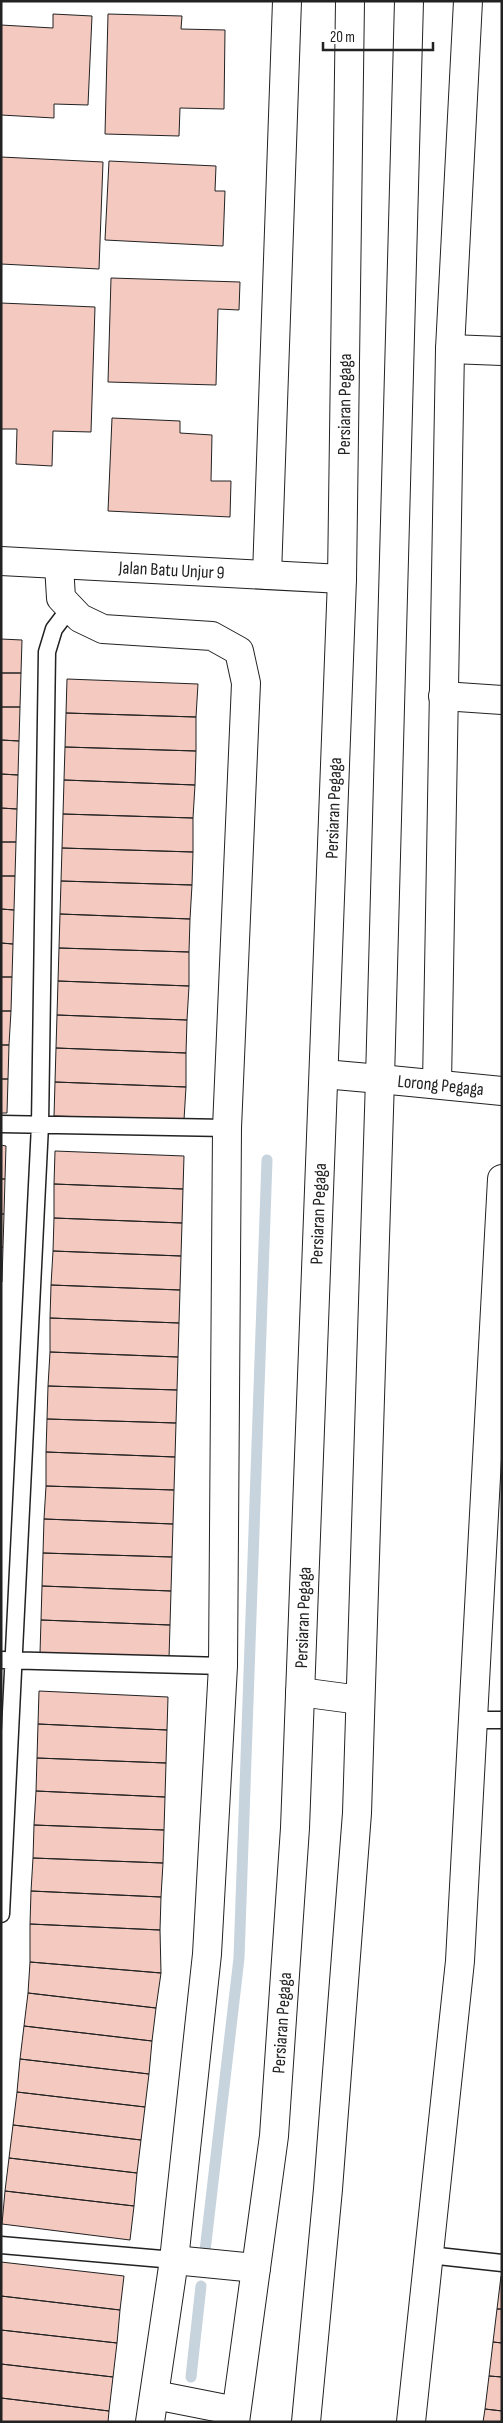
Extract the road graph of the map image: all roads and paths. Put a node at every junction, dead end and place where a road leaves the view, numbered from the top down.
1 (287, 1) edge
2 (350, 1) edge
3 (409, 1) edge
4 (468, 1) edge
5 (450, 349) junction
6 (502, 351) edge
7 (1, 561) edge
8 (59, 565) junction
9 (267, 575) junction
10 (342, 579) junction
11 (70, 608) junction
12 (443, 696) junction
13 (502, 700) edge
14 (324, 1074) junction
15 (380, 1079) junction
16 (437, 1084) junction
17 (502, 1091) edge
18 (1, 1124) edge
19 (40, 1125) junction
20 (227, 1128) junction
21 (502, 1179) edge
22 (7, 1661) edge
23 (223, 1666) junction
24 (300, 1692) junction
25 (360, 1700) junction
26 (473, 1720) junction
27 (502, 1720) edge
28 (1, 1914) edge
29 (1, 2245) edge
30 (429, 2255) junction
31 (174, 2260) junction
32 (502, 2263) edge
33 (256, 2268) junction
34 (155, 2395) junction
35 (236, 2416) edge
36 (150, 2422) edge
37 (306, 2422) edge
38 (411, 2422) edge

1 - 9 street
2 - 10 street, Persiaran Pegaga
3 - 15 street
4 - 5 street
5 - 6 street
5 - 12 street
7 - 8 street, Jalan Batu Unjur 9
8 - 9 street, Jalan Batu Unjur 9
8 - 11 street
9 - 10 street, Jalan Batu Unjur 9
10 - 14 street, Persiaran Pegaga
11 - 19 lane
11 - 20 street
12 - 13 street
12 - 16 street
14 - 15 street, Lorong Pegaga
14 - 24 street, Persiaran Pegaga
15 - 16 street, Lorong Pegaga
15 - 25 street
16 - 17 street, Lorong Pegaga
18 - 19 lane
19 - 20 lane
19 - 22 lane
20 - 23 street
21 - 26 street
22 - 23 lane
22 - 28 lane
23 - 31 street
24 - 25 street
24 - 33 street, Persiaran Pegaga
25 - 37 street
26 - 27 lane
26 - 30 street
29 - 31 lane
30 - 32 lane
30 - 38 street
31 - 33 street
31 - 34 street
33 - 35 street, Persiaran Pegaga
34 - 35 street
34 - 36 street

